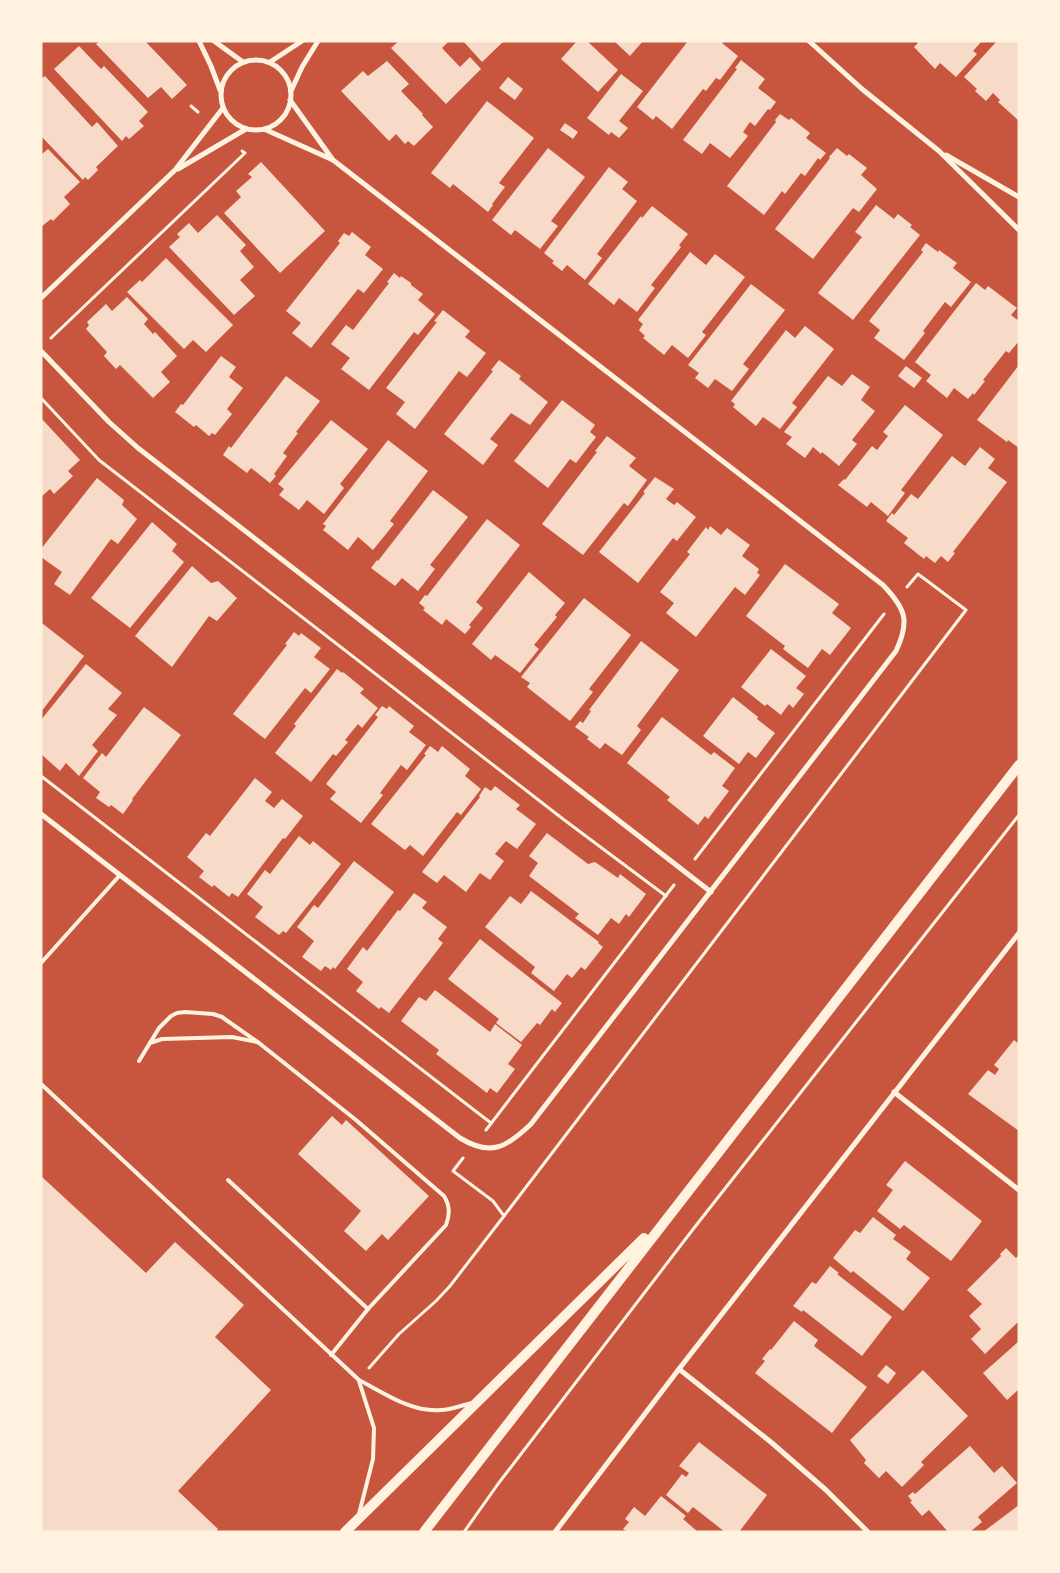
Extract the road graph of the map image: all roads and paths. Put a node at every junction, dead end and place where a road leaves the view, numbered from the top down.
1 (199, 41) edge
2 (214, 41) edge
3 (302, 41) edge
4 (318, 41) edge
5 (809, 41) edge
6 (243, 62) junction
7 (270, 62) junction
8 (220, 91) junction
9 (291, 91) junction
10 (290, 100) junction
11 (191, 106) dead end
12 (223, 108) junction
13 (211, 124) junction
14 (246, 129) junction
15 (264, 129) junction
16 (229, 139) junction
17 (939, 151) junction
18 (333, 160) junction
19 (175, 170) junction
20 (1019, 197) edge
21 (1019, 230) edge
22 (41, 298) edge
23 (48, 341) dead end
24 (41, 351) edge
25 (41, 398) edge
26 (1019, 765) edge
27 (41, 776) edge
28 (41, 814) edge
29 (1019, 815) edge
30 (120, 875) junction
31 (711, 892) junction
32 (666, 896) dead end
33 (1019, 933) edge
34 (41, 963) edge
35 (259, 1043) junction
36 (148, 1044) junction
37 (139, 1061) dead end
38 (41, 1084) edge
39 (894, 1092) junction
40 (491, 1123) dead end
41 (473, 1146) junction
42 (228, 1180) dead end
43 (1019, 1190) edge
44 (672, 1211) junction
45 (368, 1309) junction
46 (331, 1354) junction
47 (679, 1369) junction
48 (359, 1380) junction
49 (478, 1401) junction
50 (358, 1519) junction
51 (344, 1532) edge
52 (424, 1532) edge
53 (464, 1532) edge
54 (555, 1532) edge
55 (868, 1532) edge

1 - 8 street
2 - 6 street
3 - 7 street
4 - 9 street
5 - 17 street
6 - 7 street
6 - 8 street
7 - 9 street
8 - 12 street
9 - 10 street
10 - 15 street
10 - 18 street
11 - 13 path
12 - 13 street
12 - 14 street
13 - 19 street
14 - 15 street
14 - 16 street
15 - 18 street
16 - 19 street
16 - 23 path
17 - 20 street
17 - 21 street
18 - 31 street
19 - 22 street
24 - 31 street
25 - 32 path
26 - 44 main road
27 - 40 path
28 - 30 street
29 - 53 path
30 - 34 lane
30 - 41 street
31 - 41 street
33 - 39 street
35 - 36 lane
35 - 36 lane
35 - 45 lane
36 - 37 lane
38 - 46 lane
39 - 43 street
39 - 47 street
41 - 48 path
42 - 45 lane
44 - 49 main road
44 - 52 main road
45 - 46 lane
46 - 48 lane
47 - 54 street
47 - 55 street
48 - 49 lane
48 - 50 lane
49 - 50 main road
50 - 51 main road

